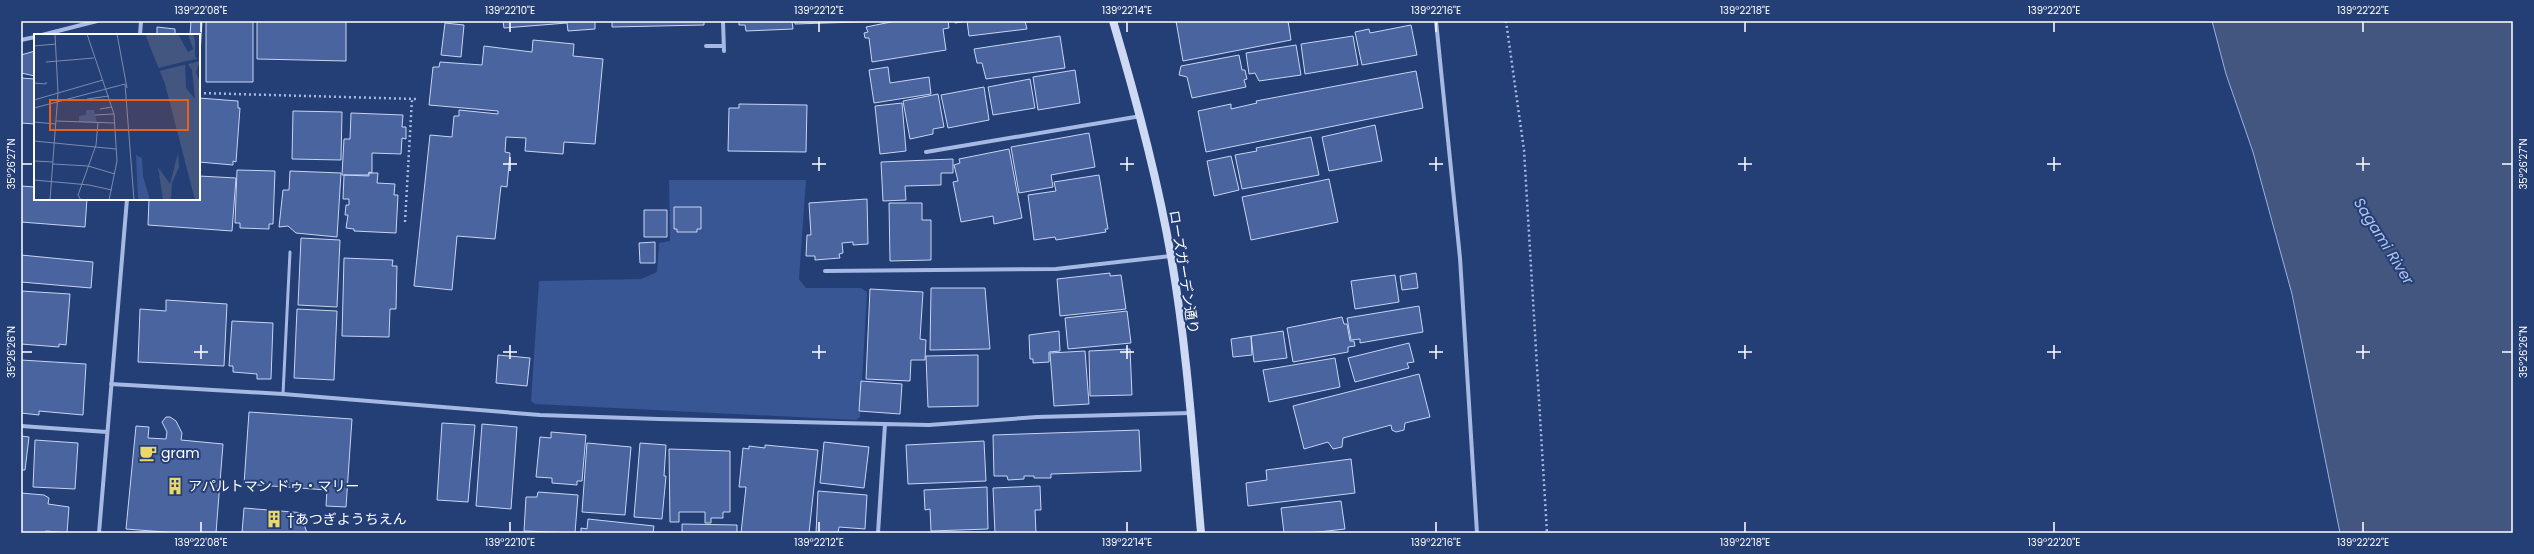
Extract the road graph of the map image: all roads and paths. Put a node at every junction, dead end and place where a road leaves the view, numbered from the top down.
1 (97, 21) edge
2 (141, 21) edge
3 (723, 21) edge
4 (1113, 21) edge
5 (1436, 21) edge
6 (1506, 21) edge
7 (46, 34) edge
8 (140, 34) edge
9 (34, 37) edge
10 (21, 40) edge
11 (706, 46) dead end
12 (724, 46) junction
13 (724, 51) dead end
14 (200, 93) edge
15 (412, 99) junction
16 (416, 99) dead end
17 (1142, 116) junction
18 (926, 152) dead end
19 (127, 200) edge
20 (405, 222) dead end
21 (290, 252) dead end
22 (1171, 256) junction
23 (825, 271) dead end
24 (111, 384) junction
25 (283, 394) junction
26 (1191, 413) junction
27 (885, 424) junction
28 (21, 426) edge
29 (107, 432) junction
30 (99, 533) edge
31 (878, 533) edge
32 (1201, 533) edge
33 (1477, 533) edge
34 (1547, 533) edge

1 - 7 street
2 - 8 street
3 - 12 street
4 - 17 main road, ローズガーデン通り
5 - 33 street
6 - 34 path
9 - 10 street
11 - 12 street
12 - 13 street
14 - 15 path
15 - 16 path
15 - 20 path
17 - 18 street
17 - 22 main road, ローズガーデン通り
19 - 24 street
21 - 25 lane
22 - 23 street
22 - 26 main road, ローズガーデン通り
24 - 25 street
24 - 29 street
25 - 27 street
26 - 27 street
26 - 32 main road, ローズガーデン通り
27 - 31 street
28 - 29 street
29 - 30 street

